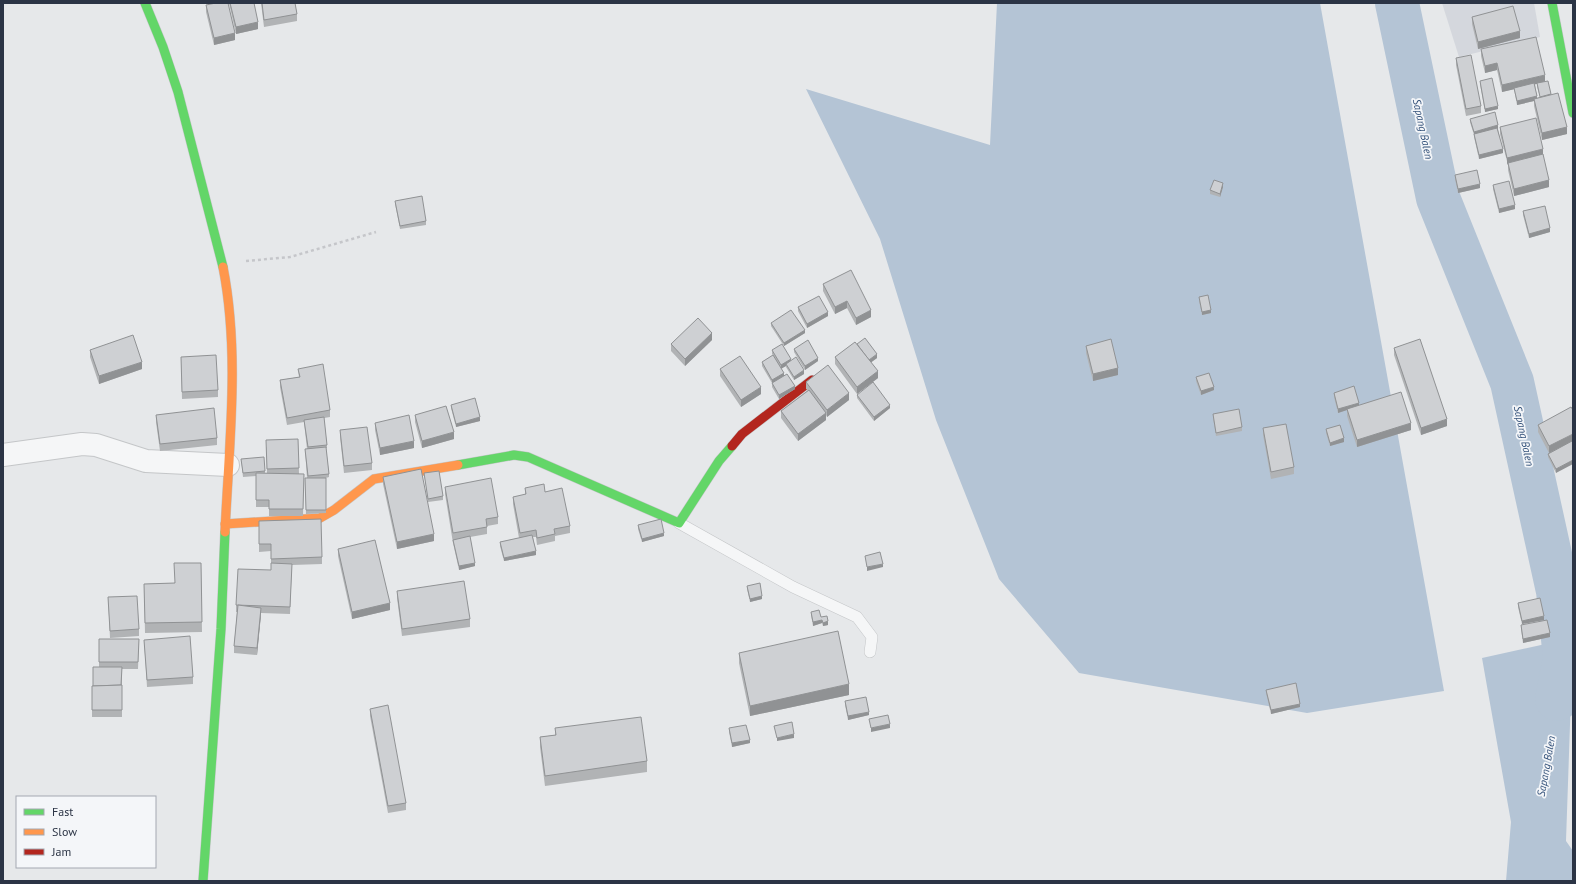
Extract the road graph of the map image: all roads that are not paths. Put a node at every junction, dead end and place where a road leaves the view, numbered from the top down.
1 (145, 3) edge
2 (1552, 3) edge
3 (1573, 114) edge
4 (812, 380) edge
5 (3, 455) edge
6 (228, 466) junction
7 (679, 523) junction
8 (225, 524) junction
9 (870, 652) dead end
10 (203, 881) edge

1 - 6 street
2 - 3 street
4 - 7 street
5 - 6 street
6 - 8 street
7 - 8 street
7 - 9 lane
8 - 10 street

